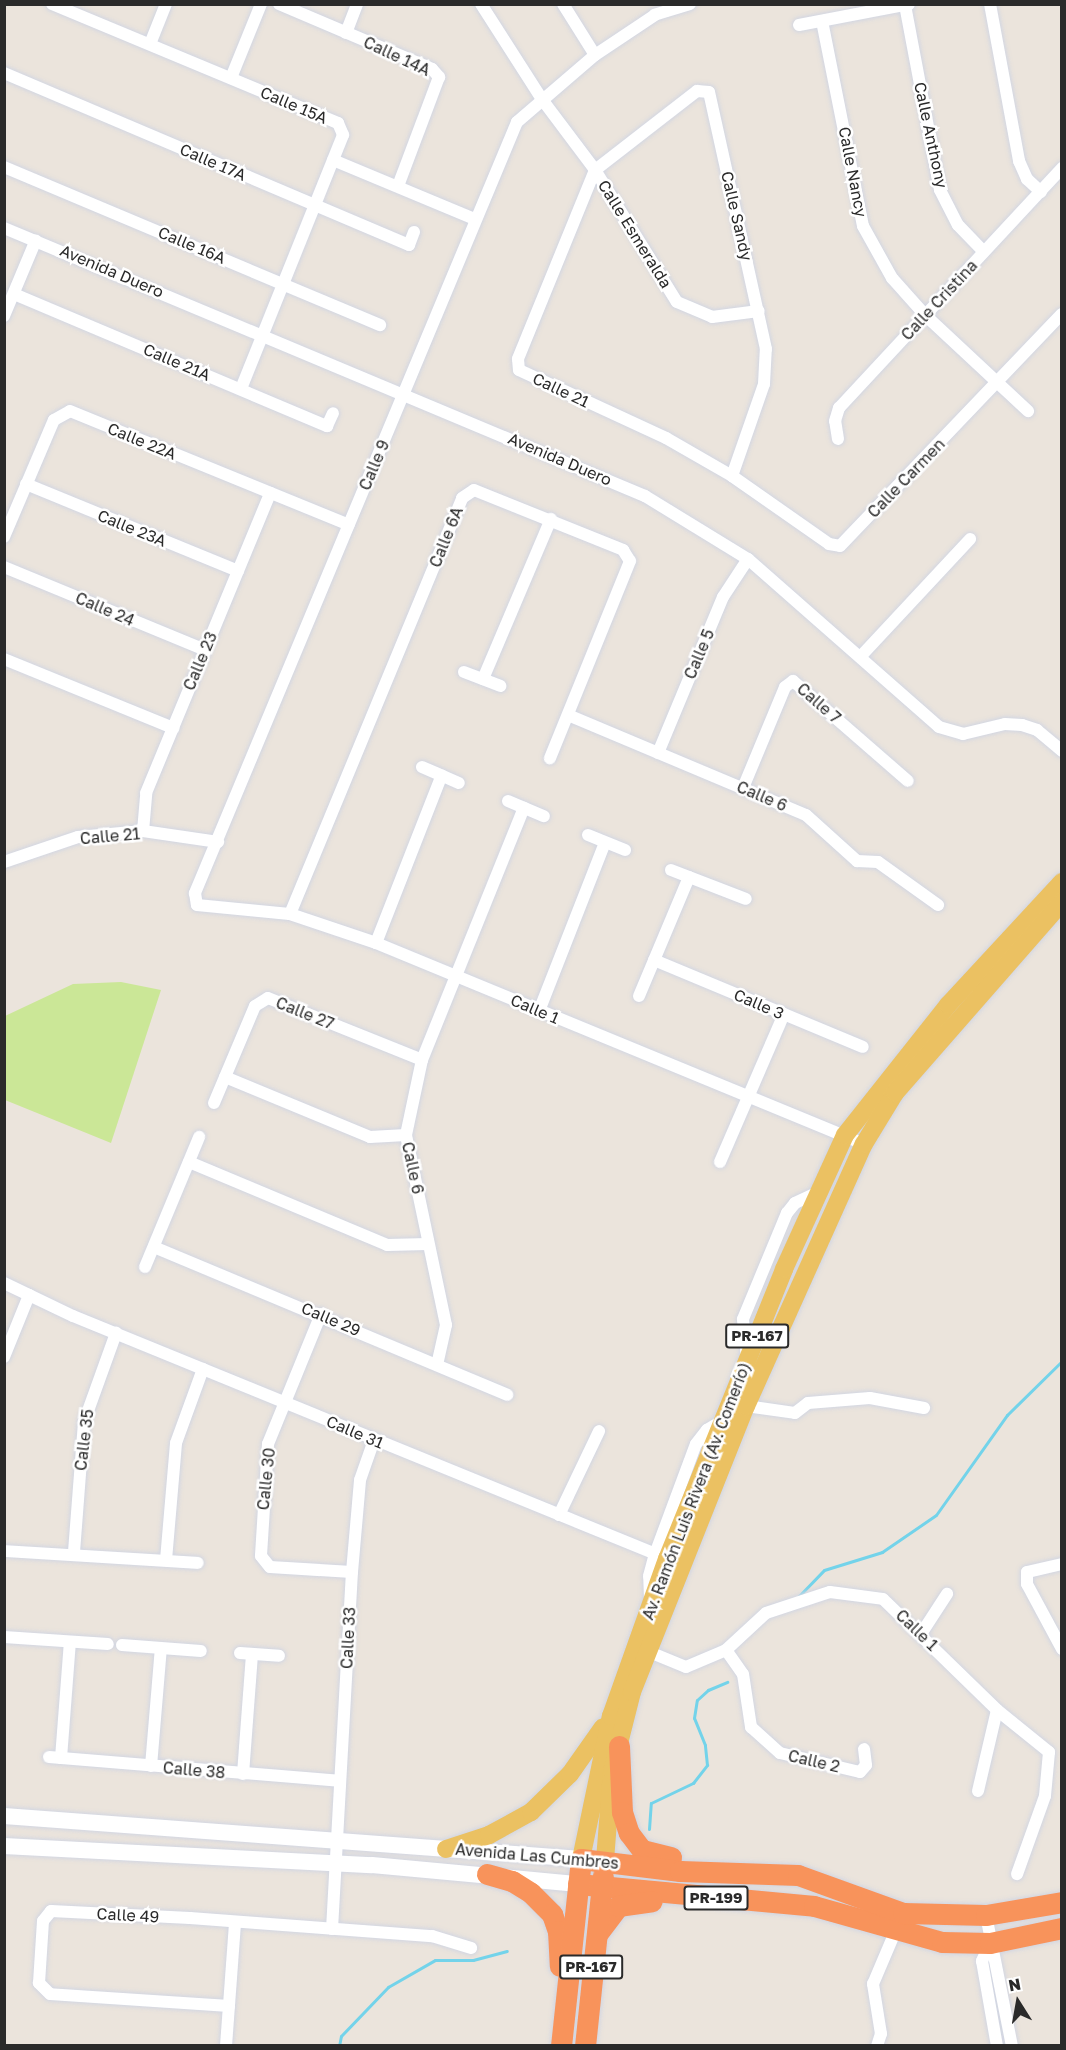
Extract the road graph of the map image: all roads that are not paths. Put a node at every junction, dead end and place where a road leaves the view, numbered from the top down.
1 (52, 4) edge
2 (166, 4) edge
3 (261, 4) edge
4 (279, 4) edge
5 (357, 4) edge
6 (481, 4) edge
7 (563, 4) edge
8 (690, 4) edge
9 (990, 4) edge
10 (907, 5) edge
11 (653, 10) edge
12 (822, 21) junction
13 (799, 25) dead end
14 (346, 33) junction
15 (150, 44) junction
16 (596, 55) junction
17 (4, 73) edge
18 (231, 78) junction
19 (541, 98) junction
20 (333, 160) junction
21 (4, 167) edge
22 (1062, 168) edge
23 (595, 170) junction
24 (398, 186) junction
25 (1041, 192) junction
26 (315, 206) junction
27 (476, 219) junction
28 (4, 228) edge
29 (414, 232) dead end
30 (36, 240) junction
31 (984, 252) junction
32 (283, 283) junction
33 (14, 294) junction
34 (759, 311) junction
35 (1062, 314) edge
36 (925, 315) junction
37 (4, 316) edge
38 (380, 324) dead end
39 (263, 334) junction
40 (997, 382) junction
41 (242, 389) junction
42 (404, 392) junction
43 (1028, 411) dead end
44 (333, 413) dead end
45 (838, 439) dead end
46 (732, 476) junction
47 (27, 484) junction
48 (270, 493) junction
49 (551, 519) junction
50 (349, 525) junction
51 (4, 537) edge
52 (970, 539) dead end
53 (748, 559) junction
54 (4, 567) edge
55 (238, 571) junction
56 (205, 650) junction
57 (861, 656) junction
58 (4, 659) edge
59 (464, 672) dead end
60 (483, 679) junction
61 (500, 686) dead end
62 (568, 716) junction
63 (172, 728) junction
64 (1062, 751) edge
65 (658, 753) junction
66 (550, 758) dead end
67 (422, 767) dead end
68 (442, 775) junction
69 (908, 781) dead end
70 (459, 783) dead end
71 (743, 788) junction
72 (508, 801) dead end
73 (524, 808) junction
74 (544, 816) dead end
75 (143, 831) junction
76 (588, 835) dead end
77 (218, 842) junction
78 (605, 843) junction
79 (625, 850) dead end
80 (4, 862) edge
81 (671, 870) dead end
82 (689, 877) junction
83 (1062, 882) edge
84 (746, 899) dead end
85 (1062, 902) edge
86 (938, 904) dead end
87 (197, 905) joint
88 (290, 914) junction
89 (376, 943) junction
90 (654, 960) junction
91 (457, 976) junction
92 (639, 996) dead end
93 (538, 1011) junction
94 (784, 1014) junction
95 (864, 1047) dead end
96 (422, 1060) junction
97 (225, 1077) junction
98 (748, 1098) junction
99 (214, 1103) dead end
100 (845, 1134) junction
101 (406, 1135) junction
102 (199, 1137) dead end
103 (864, 1144) junction
104 (189, 1162) junction
105 (720, 1162) dead end
106 (428, 1244) junction
107 (154, 1247) junction
108 (146, 1267) dead end
109 (4, 1283) edge
110 (30, 1295) junction
111 (321, 1314) junction
112 (116, 1333) junction
113 (4, 1357) edge
114 (437, 1365) junction
115 (202, 1369) junction
116 (507, 1395) dead end
117 (285, 1402) junction
118 (746, 1406) junction
119 (924, 1408) dead end
120 (599, 1431) dead end
121 (374, 1440) junction
122 (559, 1515) junction
123 (4, 1551) edge
124 (74, 1552) junction
125 (668, 1559) junction
126 (166, 1560) junction
127 (198, 1563) dead end
128 (1056, 1565) edge
129 (352, 1572) junction
130 (947, 1594) dead end
131 (921, 1634) junction
132 (4, 1637) edge
133 (69, 1642) junction
134 (108, 1644) dead end
135 (122, 1646) dead end
136 (161, 1648) junction
137 (1062, 1649) edge
138 (647, 1650) junction
139 (726, 1650) junction
140 (201, 1651) dead end
141 (279, 1656) dead end
142 (997, 1710) junction
143 (611, 1716) junction
144 (619, 1746) junction
145 (864, 1749) dead end
146 (151, 1766) junction
147 (243, 1774) junction
148 (339, 1781) junction
149 (978, 1791) dead end
150 (4, 1816) edge
151 (338, 1838) junction
152 (4, 1846) edge
153 (446, 1849) junction
154 (581, 1859) junction
155 (605, 1860) junction
156 (336, 1865) junction
157 (487, 1874) junction
158 (1017, 1874) dead end
159 (781, 1875) junction
160 (578, 1884) junction
161 (601, 1888) junction
162 (753, 1900) junction
163 (1062, 1902) edge
164 (986, 1915) junction
165 (235, 1922) junction
166 (899, 1922) junction
167 (1062, 1928) edge
168 (332, 1929) junction
169 (595, 1938) junction
170 (990, 1943) junction
171 (471, 1948) dead end
172 (229, 2006) junction
173 (562, 2037) edge
174 (226, 2046) edge
175 (585, 2046) edge
176 (877, 2046) edge
177 (997, 2046) edge
178 (1012, 2046) edge

1 - 15 street, Calle 15A
2 - 15 street
3 - 18 street
4 - 14 street, Calle 14A
5 - 14 street
6 - 19 street, Calle Esmeralda
7 - 16 street
8 - 11 street, Calle 9
9 - 25 street
10 - 12 street
10 - 31 street, Calle Anthony
11 - 16 street, Calle 9
12 - 13 street
12 - 36 street, Calle Nancy
14 - 24 street, Calle 14A
15 - 18 street, Calle 15A
16 - 19 street, Calle 9
17 - 26 street, Calle 17A
18 - 20 street, Calle 15A
19 - 23 street, Calle Esmeralda
19 - 27 street, Calle 9
20 - 24 street
20 - 26 street, Calle 15A
21 - 32 street, Calle 16A
22 - 25 street, Calle Cristina
23 - 34 street, Calle Esmeralda
23 - 34 street, Calle Sandy
23 - 46 street, Calle 21
24 - 27 street
25 - 31 street, Calle Cristina
26 - 29 street, Calle 17A
26 - 32 street, Calle 15A
27 - 42 street, Calle 9
28 - 30 street, Avenida Duero
30 - 33 street
30 - 39 street, Avenida Duero
31 - 36 street, Calle Cristina
32 - 38 street, Calle 16A
32 - 39 street, Calle 15A
33 - 37 street
33 - 41 street, Calle 21A
34 - 46 street, Calle Sandy
35 - 40 street, Calle Carmen
36 - 40 street, Calle Nancy
36 - 45 street, Calle Cristina
39 - 41 street, Calle 15A
39 - 42 street, Avenida Duero
40 - 43 street, Calle Nancy
40 - 46 street, Calle Carmen
41 - 44 street, Calle 21A
42 - 50 street, Calle 9
42 - 53 street, Avenida Duero
47 - 48 street, Calle 22A
47 - 51 street, Calle 22A
47 - 55 street, Calle 23A
48 - 50 street, Calle 22A
48 - 55 street, Calle 23
49 - 60 street
49 - 62 street, Calle 6A
49 - 88 street, Calle 6A
50 - 77 street, Calle 9
52 - 57 street
53 - 57 street, Avenida Duero
53 - 65 street, Calle 5
54 - 56 street, Calle 24
55 - 56 street, Calle 23
56 - 63 street, Calle 23
57 - 64 street, Avenida Duero
58 - 63 street
59 - 60 street
60 - 61 street
62 - 65 street, Calle 6
62 - 66 street, Calle 6A
63 - 75 street, Calle 23
65 - 71 street, Calle 6
67 - 68 street
68 - 70 street
68 - 89 street
69 - 71 street, Calle 7
71 - 86 street, Calle 6
72 - 73 street
73 - 74 street
73 - 91 street
75 - 77 street, Calle 21
75 - 80 street, Calle 21
76 - 78 street
77 - 87 street, Calle 9
78 - 79 street
78 - 93 street
81 - 82 street
82 - 84 street
82 - 90 street
83 - 100 main road, Av. Ramón Luis Rivera (Av. Comerío) / PR-167
85 - 103 main road, Av. Ramón Luis Rivera (Av. Comerío) / PR-167
87 - 88 street, Calle 1
88 - 89 street, Calle 1
89 - 91 street, Calle 1
90 - 92 street
90 - 94 street, Calle 3
91 - 93 street, Calle 1
91 - 96 street, Calle 6
93 - 98 street, Calle 1
94 - 95 street, Calle 3
94 - 98 street
96 - 97 street, Calle 27
96 - 101 street, Calle 6
97 - 99 street, Calle 27
97 - 101 street
98 - 100 street, Calle 1
98 - 105 street
100 - 103 street, Calle 1
100 - 125 main road, Av. Ramón Luis Rivera (Av. Comerío) / PR-167
101 - 106 street, Calle 6
102 - 104 street
103 - 118 main road, Av. Ramón Luis Rivera (Av. Comerío) / PR-167
104 - 106 street
104 - 107 street
106 - 114 street, Calle 6
107 - 108 street
107 - 111 street, Calle 29
109 - 110 street, Calle 31
110 - 112 street, Calle 31
110 - 113 street
111 - 114 street, Calle 29
111 - 117 street, Calle 30
112 - 115 street, Calle 31
112 - 124 street, Calle 35
114 - 116 street, Calle 29
115 - 117 street, Calle 31
115 - 126 street
117 - 121 street, Calle 31
117 - 129 street, Calle 30
118 - 119 street
118 - 125 main road, Av. Ramón Luis Rivera (Av. Comerío) / PR-167
120 - 122 street
121 - 122 street, Calle 31
121 - 129 street, Calle 33
122 - 125 street, Calle 31
123 - 124 street
124 - 126 street
125 - 138 main road, Av. Ramón Luis Rivera (Av. Comerío) / PR-167
125 - 143 main road, Av. Ramón Luis Rivera (Av. Comerío) / PR-167
126 - 127 street
128 - 137 street
129 - 148 street, Calle 33
130 - 131 street
131 - 139 street, Calle 1
131 - 142 street, Calle 1
132 - 133 street
133 - 134 street
133 - 146 street, Calle 38
135 - 136 street
136 - 140 street
136 - 146 street
138 - 139 street, Calle 1
138 - 144 main road, Av. Ramón Luis Rivera (Av. Comerío) / PR-167
139 - 145 street, Calle 2
141 - 147 street
142 - 149 street
142 - 158 street, Calle 1
143 - 153 main road
143 - 154 main road, Av. Ramón Luis Rivera (Av. Comerío) / PR-167
144 - 155 main road, Av. Ramón Luis Rivera (Av. Comerío) / PR-167
144 - 159 highway
146 - 147 street, Calle 38
147 - 148 street, Calle 38
148 - 151 street, Calle 33
150 - 151 street, Avenida Las Cumbres / PR-199
151 - 153 street, Avenida Las Cumbres / PR-199
151 - 156 street, Calle 33
152 - 156 street, Avenida Las Cumbres / PR-199
153 - 154 street, Avenida Las Cumbres / PR-199
154 - 155 highway, Avenida Las Cumbres / PR-199
154 - 160 highway, Av. Ramón Luis Rivera (Av. Comerío) / PR-167
155 - 159 highway, Avenida Las Cumbres / PR-199
155 - 161 highway, Av. Ramón Luis Rivera (Av. Comerío) / PR-167
156 - 157 street, Avenida Las Cumbres / PR-199
156 - 168 street, Calle 33
157 - 160 street, Avenida Las Cumbres / PR-199
157 - 173 highway
159 - 166 highway, Avenida Las Cumbres / PR-199
160 - 161 highway, Avenida Las Cumbres / PR-199
160 - 173 highway, Av. Ramón Luis Rivera (Av. Comerío) / PR-167
161 - 162 highway, Avenida Las Cumbres / PR-199
161 - 169 highway, Av. Ramón Luis Rivera (Av. Comerío) / PR-167
162 - 166 highway, Avenida Las Cumbres / PR-199
162 - 169 highway
163 - 164 highway, Avenida Las Cumbres / PR-199
164 - 166 highway, Avenida Las Cumbres / PR-199
164 - 170 street
165 - 168 street, Calle 49
165 - 172 street
165 - 172 street, Calle 49
166 - 170 highway, Avenida Las Cumbres / PR-199
166 - 176 street
167 - 170 highway, Avenida Las Cumbres / PR-199
168 - 171 street, Calle 49
169 - 175 highway, Av. Ramón Luis Rivera (Av. Comerío) / PR-167
170 - 177 street
170 - 178 street
172 - 174 street

